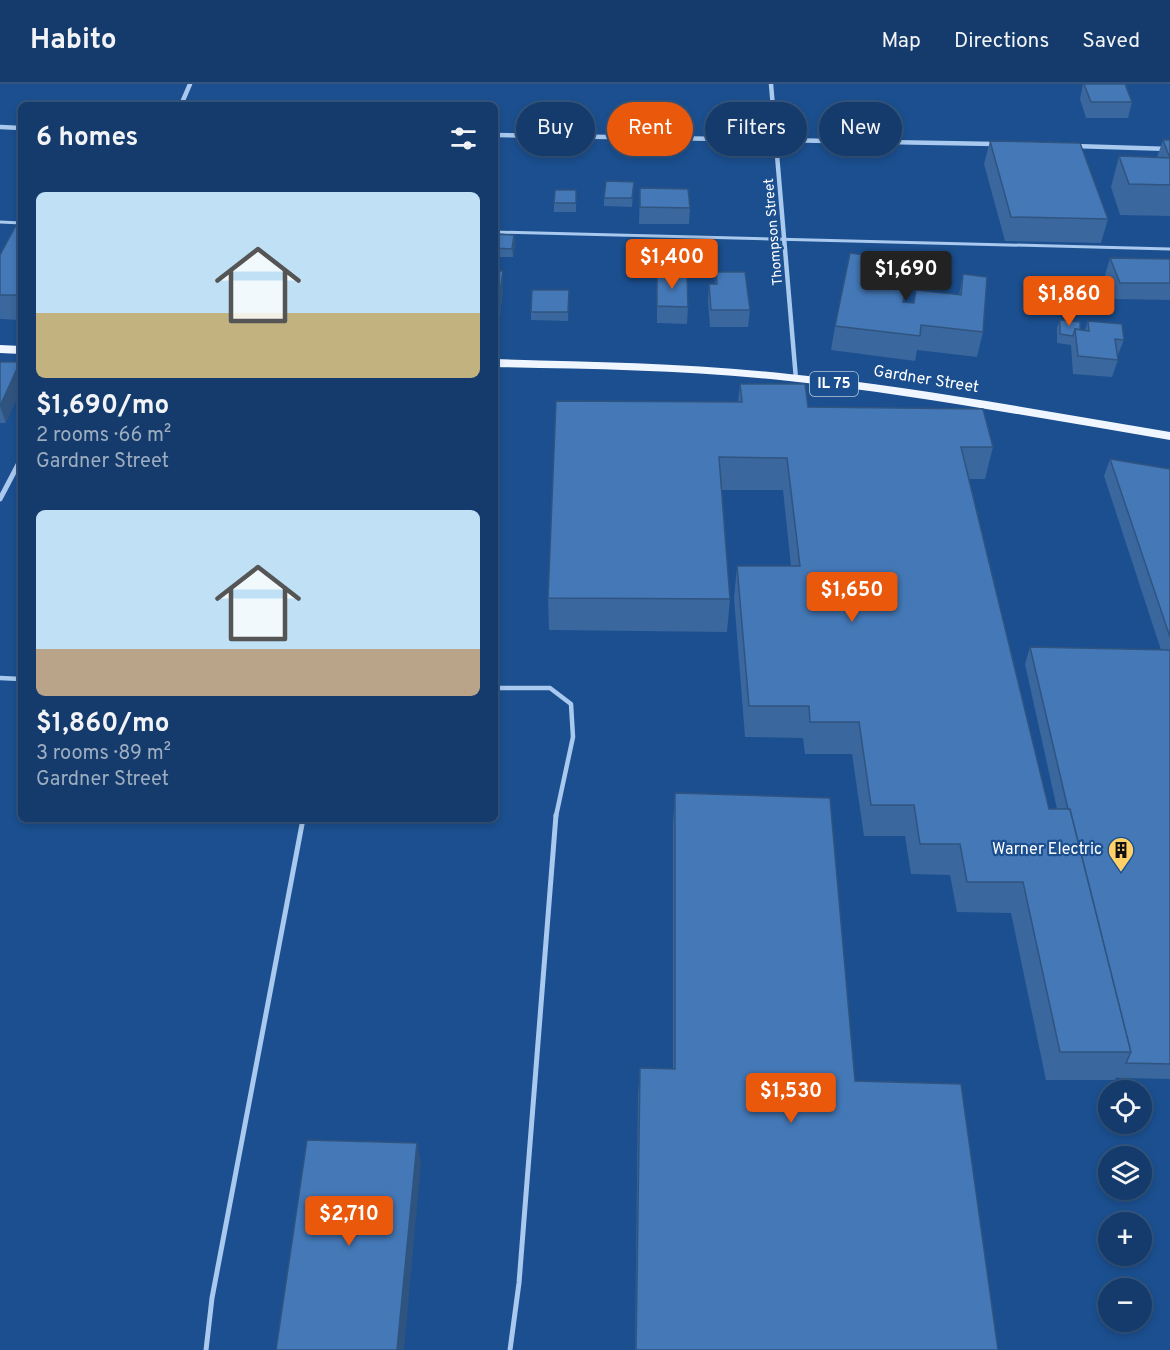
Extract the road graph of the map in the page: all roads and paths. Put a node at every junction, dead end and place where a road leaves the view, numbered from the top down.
1 (190, 84) edge
2 (771, 84) edge
3 (182, 102) edge
4 (773, 102) edge
5 (0, 127) edge
6 (18, 128) edge
7 (498, 135) edge
8 (705, 137) edge
9 (807, 139) edge
10 (1003, 144) edge
11 (1063, 146) edge
12 (1170, 148) edge
13 (778, 156) edge
14 (0, 222) edge
15 (18, 223) edge
16 (498, 232) edge
17 (785, 237) junction
18 (1170, 249) edge
19 (0, 349) edge
20 (18, 350) edge
21 (498, 363) edge
22 (796, 379) junction
23 (1170, 436) edge
24 (18, 465) edge
25 (0, 500) edge
26 (0, 678) edge
27 (18, 679) edge
28 (498, 688) edge
29 (302, 822) edge
30 (206, 1350) edge
31 (510, 1350) edge

1 - 3 street
2 - 4 street, Thompson Street
5 - 6 street
7 - 8 street
9 - 10 street
11 - 12 street
13 - 17 street, Thompson Street
14 - 15 lane
16 - 17 lane
17 - 18 lane
17 - 22 street, Thompson Street
19 - 20 main road
21 - 22 main road, Gardner Street / IL 75
22 - 23 main road, Gardner Street / IL 75
24 - 25 street
26 - 27 lane
28 - 31 lane
29 - 30 lane

